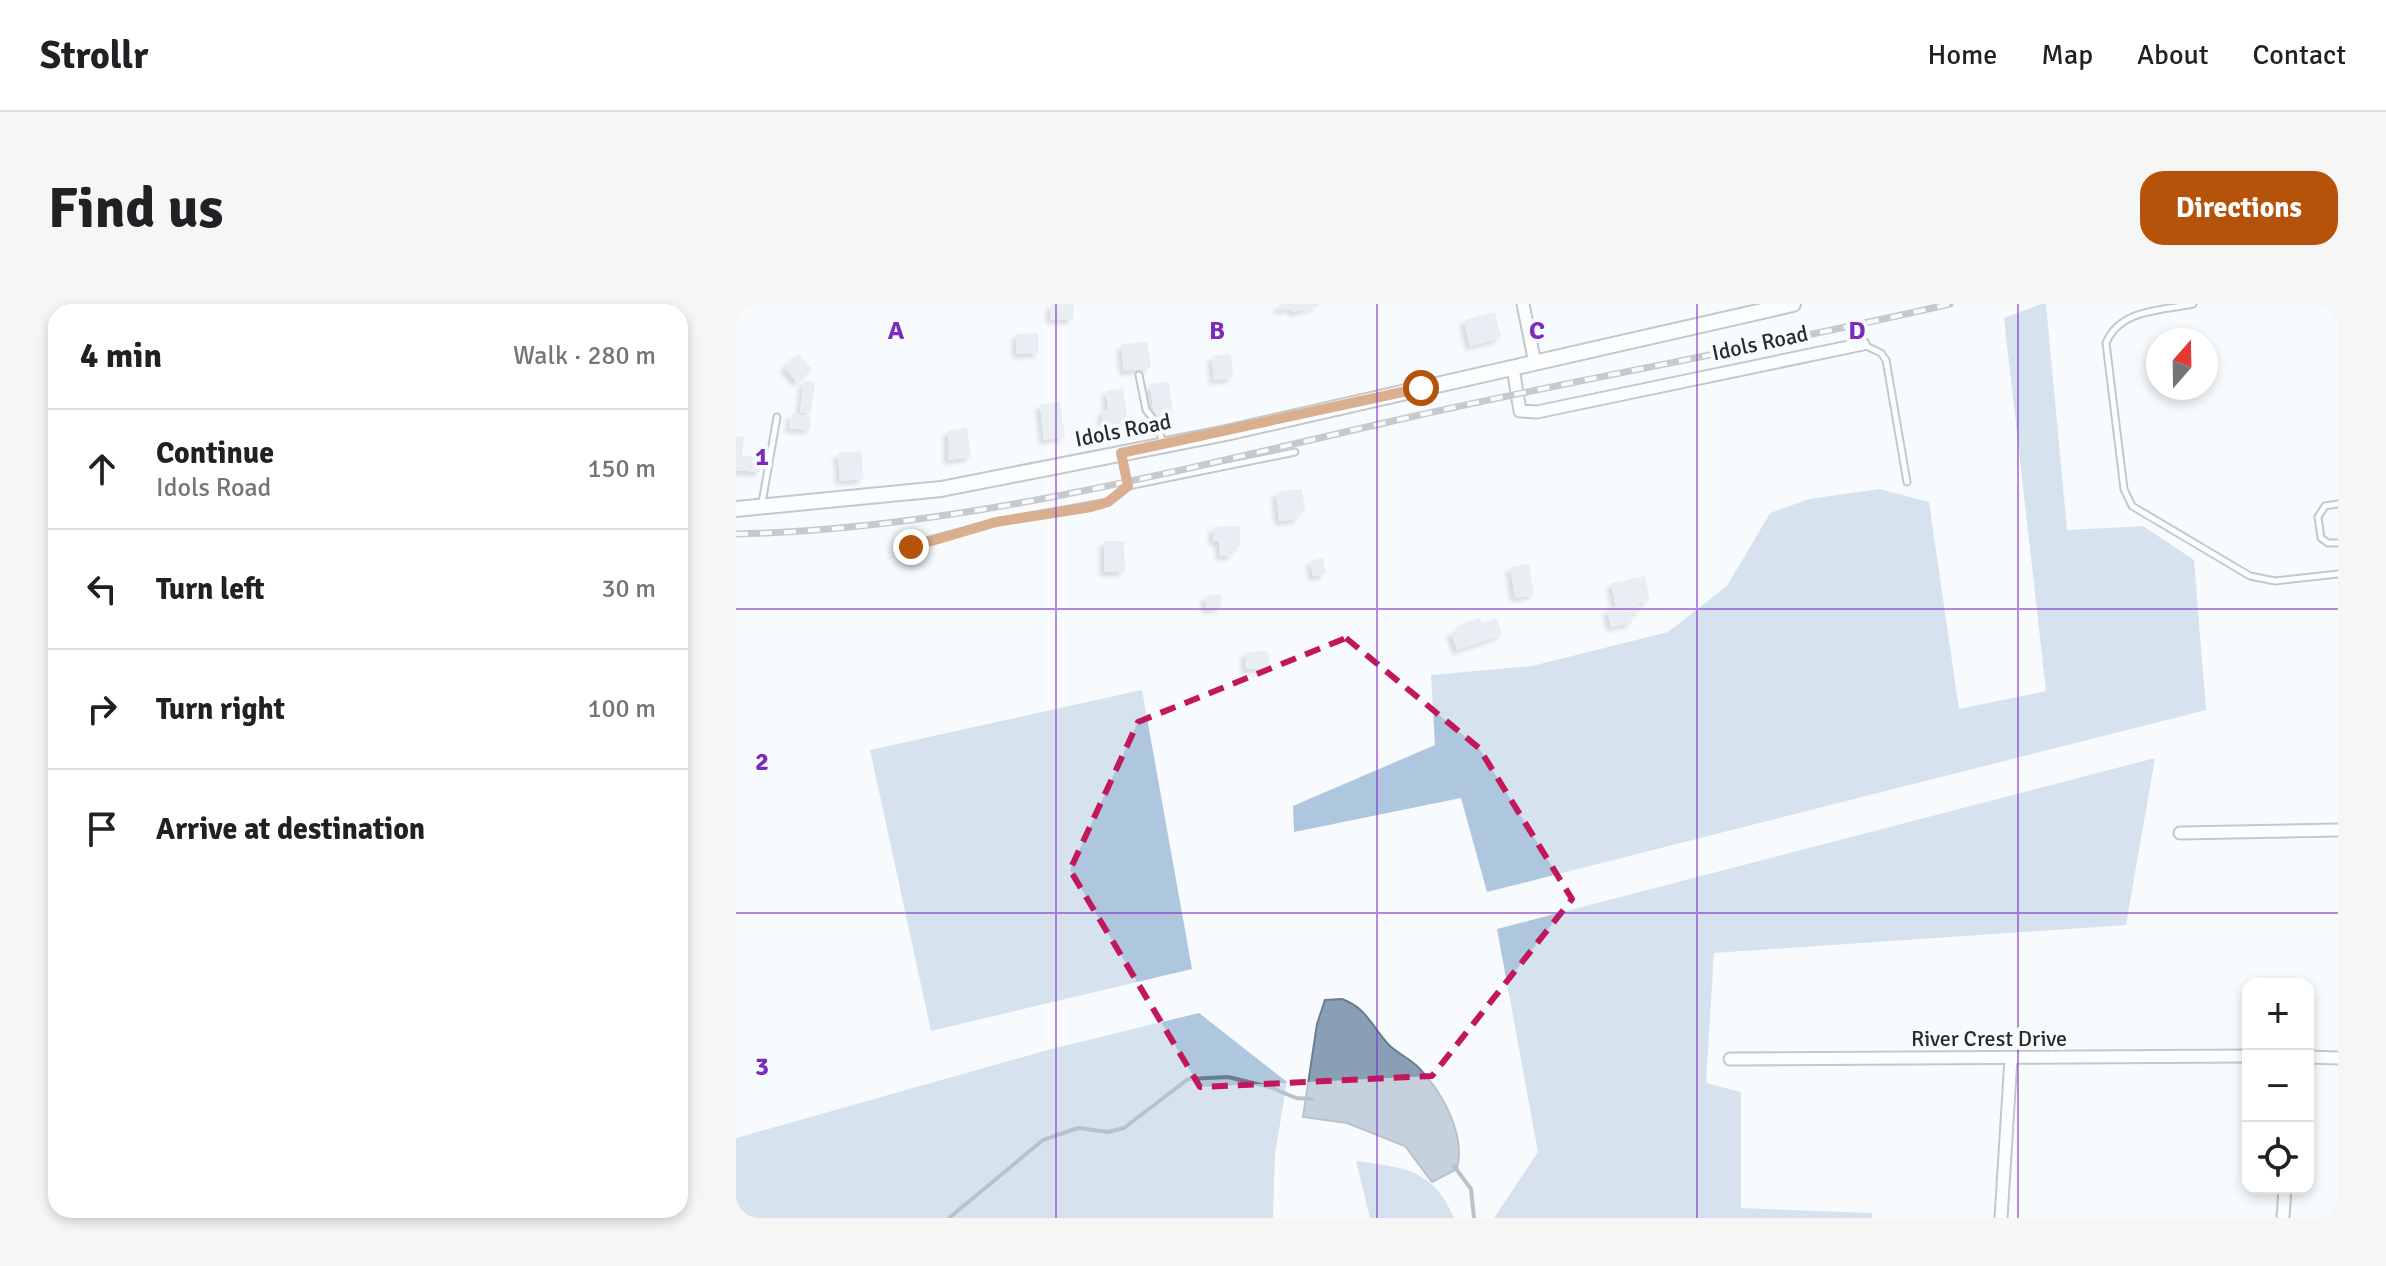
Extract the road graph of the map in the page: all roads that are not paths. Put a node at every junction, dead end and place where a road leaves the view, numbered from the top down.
1 (1523, 304) edge
2 (1793, 304) edge
3 (2193, 304) edge
4 (1863, 344) joint
5 (1535, 363) junction
6 (1513, 368) junction
7 (1139, 375) dead end
8 (777, 417) dead end
9 (1164, 445) junction
10 (1295, 452) dead end
11 (1121, 453) junction
12 (1907, 482) dead end
13 (1128, 486) junction
14 (2338, 504) edge
15 (761, 508) junction
16 (736, 509) edge
17 (2338, 543) edge
18 (908, 551) dead end
19 (2338, 574) edge
20 (2338, 830) edge
21 (2180, 833) dead end
22 (2242, 1056) edge
23 (2314, 1057) edge
24 (2011, 1058) junction
25 (2338, 1058) edge
26 (1730, 1059) dead end
27 (2285, 1194) edge
28 (2001, 1218) edge
29 (2283, 1218) edge

1 - 5 street
2 - 5 street, Idols Road
3 - 19 lane
4 - 6 street, Idols Road
4 - 12 lane
5 - 6 street, Idols Road
6 - 9 street, Idols Road
7 - 9 lane
8 - 15 lane
9 - 11 street, Idols Road
10 - 13 lane
11 - 13 lane
11 - 15 street, Idols Road
13 - 18 lane
14 - 17 lane
15 - 16 street, Idols Road
20 - 21 street
22 - 24 street, River Crest Drive
23 - 25 street
24 - 26 street, River Crest Drive
24 - 28 street
27 - 29 street

